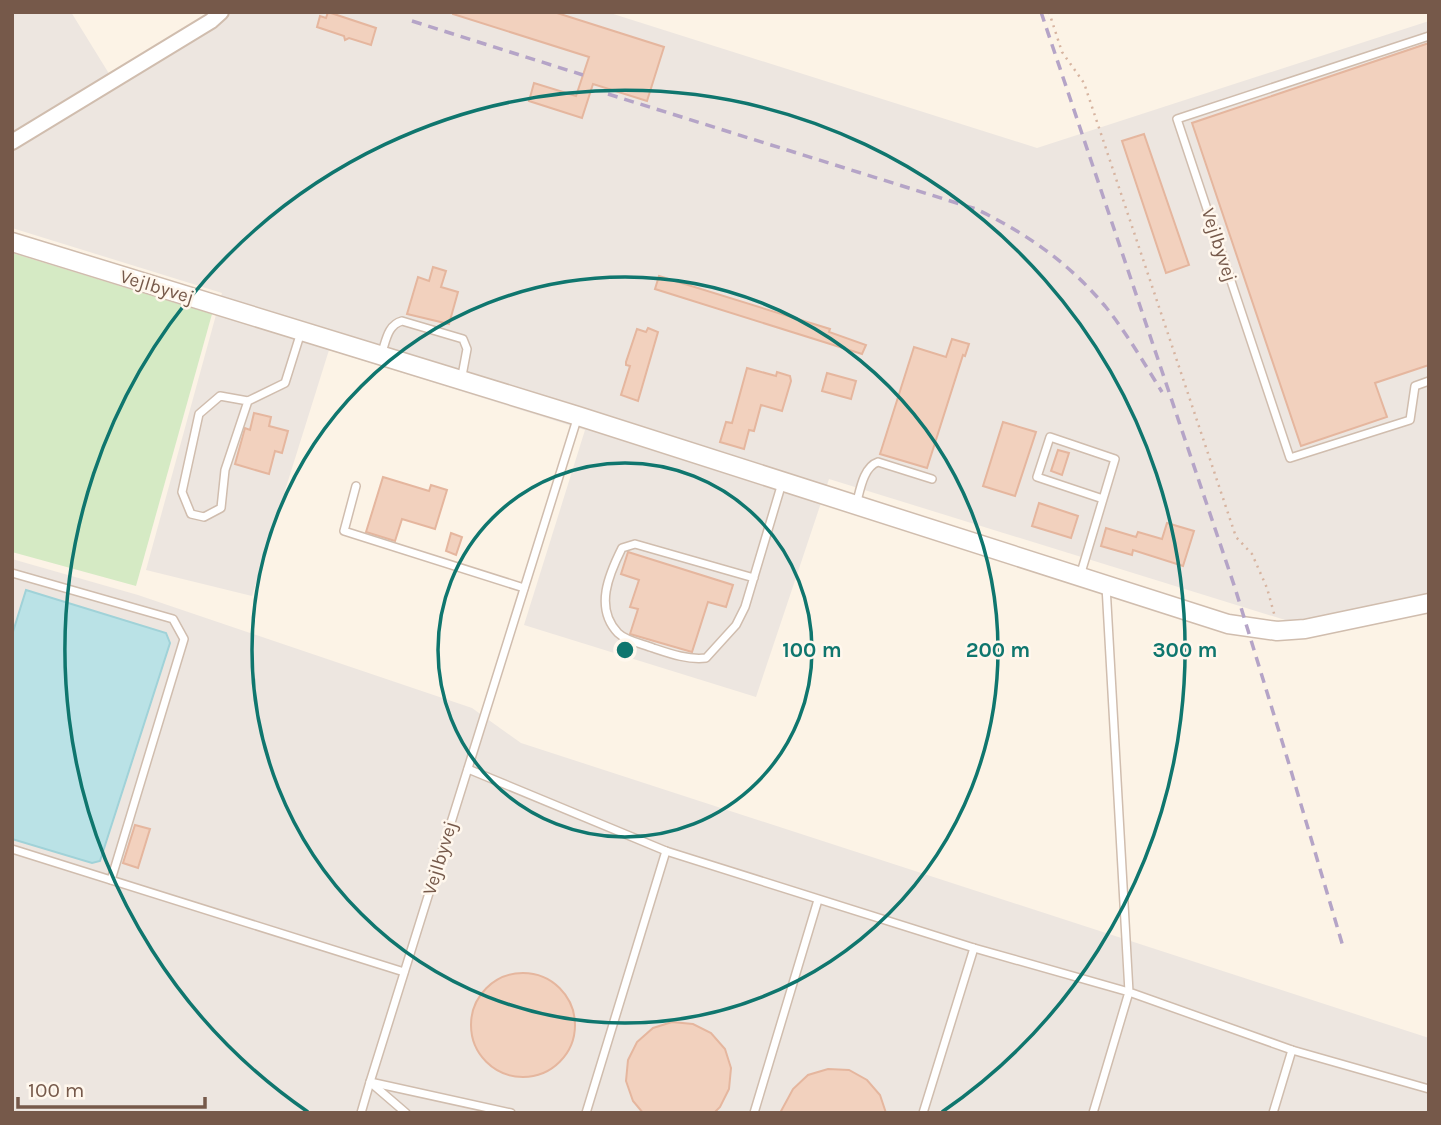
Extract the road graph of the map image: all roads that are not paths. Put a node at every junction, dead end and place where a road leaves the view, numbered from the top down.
1 (220, 12) edge
2 (1429, 36) edge
3 (12, 142) edge
4 (12, 242) edge
5 (301, 331) junction
6 (381, 356) junction
7 (461, 381) junction
8 (1429, 382) edge
9 (248, 401) junction
10 (578, 416) junction
11 (933, 479) dead end
12 (782, 482) junction
13 (356, 486) dead end
14 (1103, 499) junction
15 (856, 506) junction
16 (12, 573) edge
17 (1080, 577) junction
18 (754, 578) junction
19 (1106, 585) junction
20 (524, 588) junction
21 (1429, 603) edge
22 (468, 769) junction
23 (12, 849) edge
24 (666, 851) junction
25 (111, 880) junction
26 (818, 900) junction
27 (974, 948) junction
28 (404, 972) junction
29 (1129, 992) junction
30 (1292, 1050) junction
31 (370, 1082) junction
32 (1429, 1089) edge
33 (361, 1113) edge
34 (406, 1113) edge
35 (511, 1113) edge
36 (586, 1113) edge
37 (754, 1113) edge
38 (923, 1113) edge
39 (1093, 1113) edge
40 (1273, 1113) edge

1 - 3 street
2 - 8 lane, Vejlbyvej
4 - 5 street, Vejlbyvej
5 - 6 street, Vejlbyvej
5 - 9 lane
6 - 7 street, Vejlbyvej
6 - 7 lane
7 - 10 street, Vejlbyvej
9 - 9 lane
10 - 12 street, Vejlbyvej
10 - 20 lane, Vejlbyvej
11 - 15 lane
12 - 15 street, Vejlbyvej
12 - 18 lane
13 - 20 lane
14 - 14 lane
14 - 17 lane
15 - 17 street, Vejlbyvej
16 - 25 lane
17 - 19 street, Vejlbyvej
18 - 18 lane
19 - 21 street, Vejlbyvej
19 - 29 lane
20 - 22 lane, Vejlbyvej
22 - 24 lane
22 - 28 lane, Vejlbyvej
23 - 25 lane
24 - 26 lane
24 - 36 lane
25 - 28 lane
26 - 27 lane
26 - 37 lane
27 - 29 lane
27 - 38 lane
28 - 31 lane, Vejlbyvej
29 - 30 lane
29 - 39 lane
30 - 32 lane
30 - 40 lane
31 - 33 lane, Vejlbyvej
31 - 34 lane
31 - 35 lane

